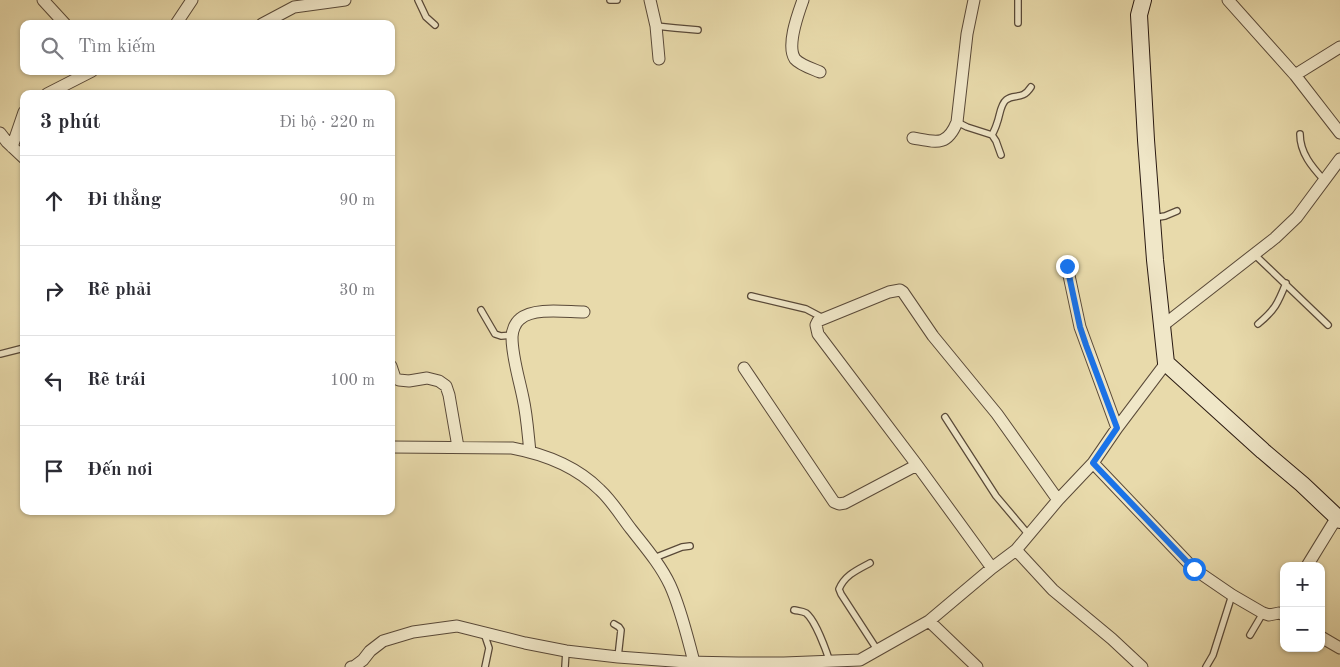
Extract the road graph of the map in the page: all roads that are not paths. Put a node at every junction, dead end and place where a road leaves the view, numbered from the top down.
1 (43, 0) edge
2 (192, 0) edge
3 (345, 0) edge
4 (418, 0) edge
5 (610, 0) edge
6 (616, 0) edge
7 (650, 0) edge
8 (803, 0) edge
9 (974, 0) edge
10 (1018, 0) edge
11 (1143, 0) edge
12 (1234, 1) edge
13 (61, 20) edge
14 (179, 20) edge
15 (270, 20) edge
16 (1018, 23) dead end
17 (435, 25) dead end
18 (656, 26) junction
19 (698, 30) dead end
20 (1340, 47) edge
21 (659, 59) dead end
22 (820, 72) dead end
23 (84, 75) edge
24 (1295, 75) junction
25 (1031, 87) dead end
26 (55, 90) edge
27 (957, 122) junction
28 (20, 124) edge
29 (0, 133) edge
30 (1340, 133) edge
31 (992, 134) junction
32 (1300, 134) dead end
33 (913, 138) dead end
34 (12, 147) junction
35 (20, 154) edge
36 (1001, 155) dead end
37 (1340, 159) edge
38 (1324, 180) junction
39 (1178, 211) dead end
40 (1153, 218) junction
41 (1255, 255) junction
42 (1067, 266) dead end
43 (1286, 283) junction
44 (751, 296) dead end
45 (481, 310) dead end
46 (584, 312) dead end
47 (823, 318) junction
48 (1258, 324) dead end
49 (1328, 325) dead end
50 (1162, 327) junction
51 (512, 335) junction
52 (20, 349) edge
53 (0, 354) edge
54 (1166, 363) junction
55 (744, 368) dead end
56 (395, 378) edge
57 (946, 417) dead end
58 (1117, 428) junction
59 (395, 447) edge
60 (458, 447) junction
61 (530, 452) junction
62 (1093, 463) junction
63 (917, 465) junction
64 (1058, 500) junction
65 (1338, 518) edge
66 (1028, 535) junction
67 (690, 546) dead end
68 (1016, 550) junction
69 (654, 558) junction
70 (1310, 562) edge
71 (870, 563) dead end
72 (992, 568) junction
73 (1232, 595) junction
74 (794, 610) dead end
75 (1280, 612) edge
76 (1263, 613) junction
77 (929, 621) junction
78 (614, 624) dead end
79 (484, 633) junction
80 (1250, 635) dead end
81 (1325, 639) edge
82 (1340, 648) edge
83 (566, 651) junction
84 (878, 651) junction
85 (618, 657) junction
86 (830, 662) junction
87 (689, 664) edge
88 (861, 664) edge
89 (351, 667) edge
90 (485, 667) edge
91 (565, 667) edge
92 (977, 667) edge
93 (1142, 667) edge
94 (1206, 667) edge

1 - 13 street
2 - 14 street
3 - 15 street
4 - 17 lane
5 - 6 lane
7 - 18 street
8 - 22 street
9 - 27 street
10 - 16 lane
11 - 40 street
12 - 24 street
18 - 19 lane
18 - 21 street
20 - 24 street
23 - 26 street
24 - 30 street
25 - 31 lane
27 - 31 lane
27 - 33 street
28 - 34 street
29 - 34 street
31 - 36 lane
32 - 38 lane
34 - 35 street
37 - 38 street
38 - 41 street
39 - 40 lane
40 - 50 street
41 - 43 lane
41 - 50 street
42 - 58 street
43 - 48 lane
43 - 49 lane
44 - 47 lane
45 - 51 lane
46 - 51 street
47 - 63 street
47 - 64 street
50 - 54 street
51 - 61 street
52 - 53 lane
54 - 58 street
54 - 65 street
55 - 63 street
56 - 60 street
57 - 66 lane
58 - 62 street
59 - 60 street
60 - 61 street
61 - 69 street
62 - 64 street
62 - 73 street
63 - 72 street
64 - 66 street
65 - 70 street
66 - 68 street
67 - 69 lane
68 - 72 street
68 - 93 street
69 - 87 street
71 - 84 lane
72 - 77 street
73 - 76 street
73 - 94 lane
74 - 86 lane
75 - 76 street
76 - 80 lane
77 - 84 street
77 - 92 street
78 - 85 lane
79 - 83 street
79 - 89 street
79 - 90 lane
81 - 82 street
83 - 85 street
83 - 91 lane
84 - 88 street
85 - 87 street
86 - 87 street
86 - 88 street

